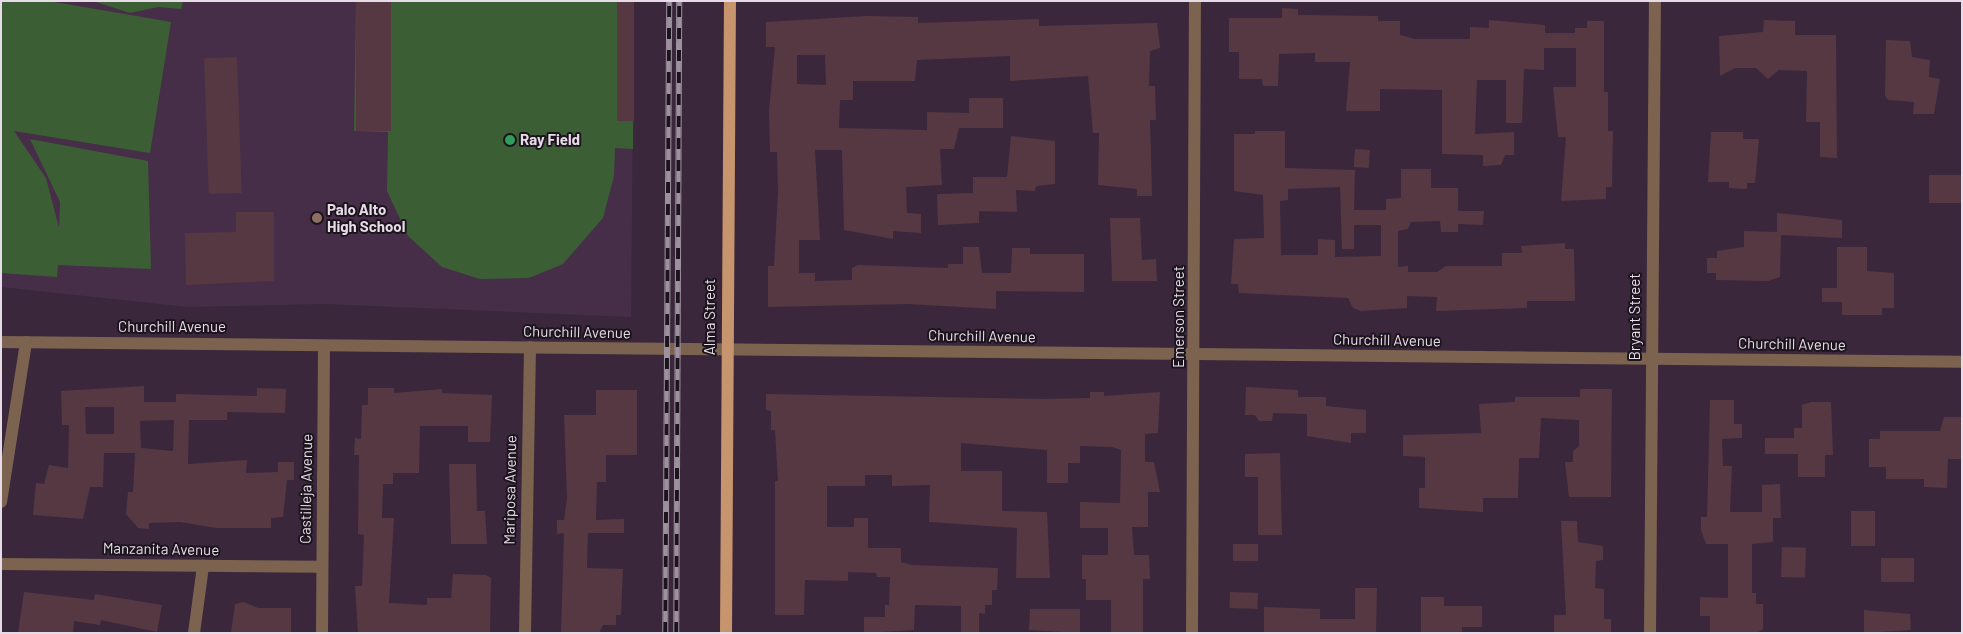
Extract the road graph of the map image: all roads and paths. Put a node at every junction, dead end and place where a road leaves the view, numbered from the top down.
1 (730, 1) edge
2 (1196, 1) edge
3 (1654, 1) edge
4 (1, 342) edge
5 (26, 342) junction
6 (324, 346) junction
7 (530, 347) junction
8 (726, 350) junction
9 (1195, 354) junction
10 (1651, 359) junction
11 (1962, 362) edge
12 (1, 502) edge
13 (1, 564) edge
14 (203, 566) junction
15 (321, 567) junction
16 (194, 633) edge
17 (322, 633) edge
18 (525, 633) edge
19 (726, 633) edge
20 (1192, 633) edge
21 (1650, 633) edge

1 - 8 main road, Alma Street
2 - 9 street, Emerson Street
3 - 10 street, Bryant Street
4 - 5 street, Churchill Avenue
5 - 6 street, Churchill Avenue
5 - 12 street
6 - 7 street, Churchill Avenue
6 - 15 street, Castilleja Avenue
7 - 8 street, Churchill Avenue
7 - 18 street, Mariposa Avenue
8 - 9 street, Churchill Avenue
8 - 19 main road, Alma Street
9 - 10 street, Churchill Avenue
9 - 20 street, Emerson Street
10 - 11 street, Churchill Avenue
10 - 21 street, Bryant Street
13 - 14 street, Manzanita Avenue
14 - 15 street, Manzanita Avenue
14 - 16 street
15 - 17 street, Castilleja Avenue

